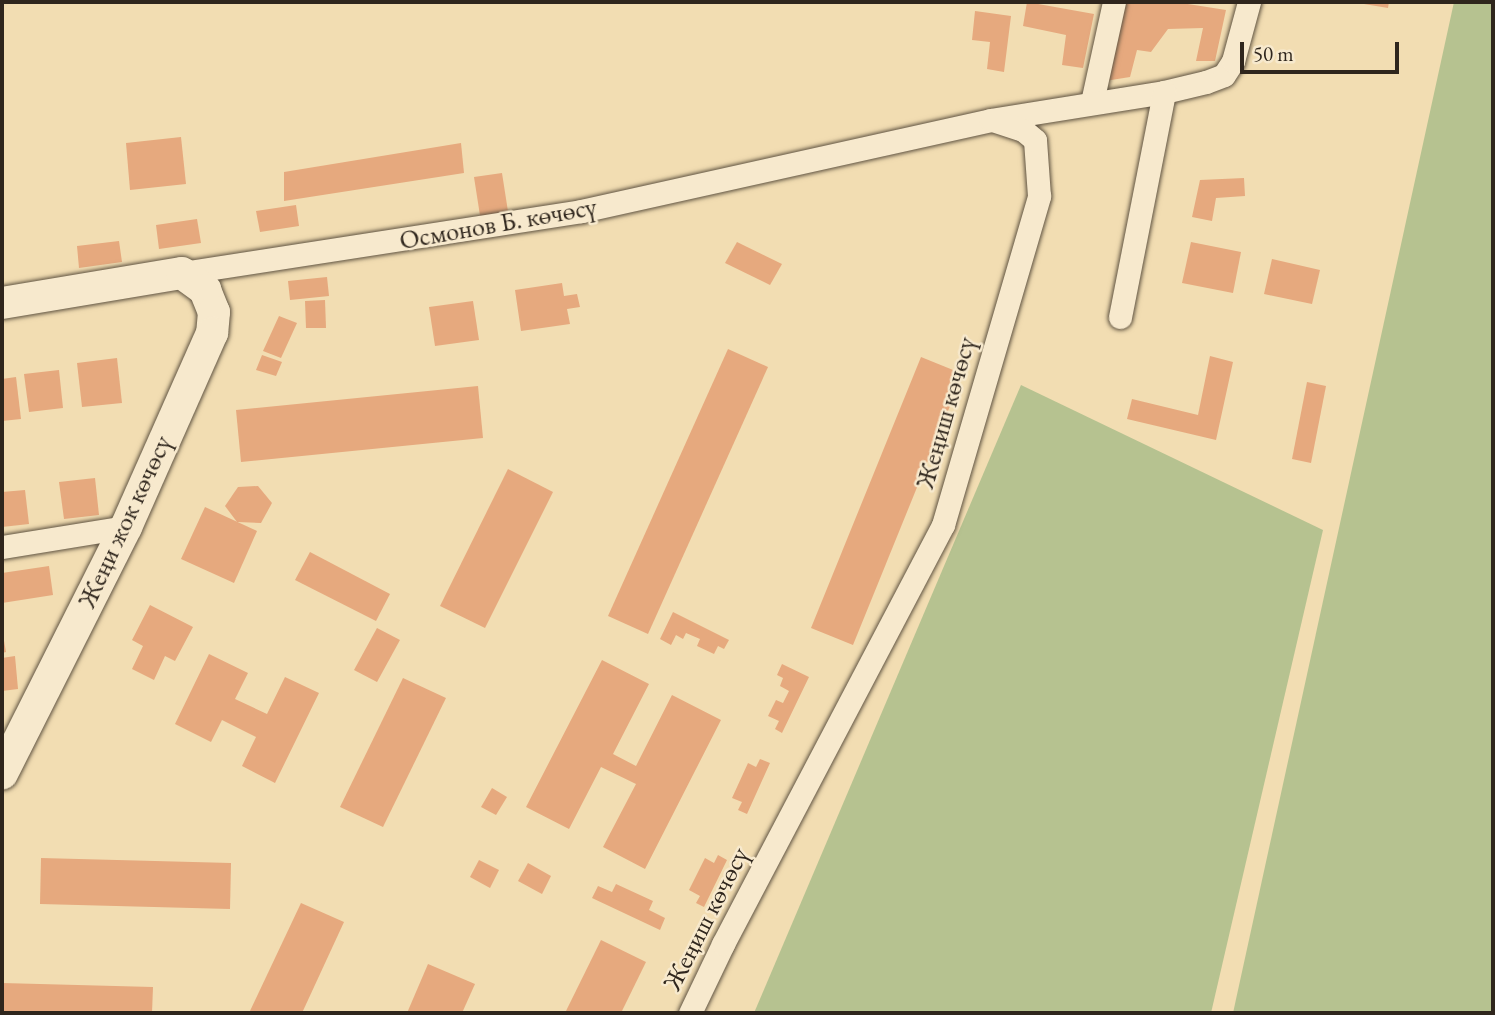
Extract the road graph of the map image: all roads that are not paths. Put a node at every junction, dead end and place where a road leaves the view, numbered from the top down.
1 (1114, 2) edge
2 (1249, 2) edge
3 (1164, 92) junction
4 (1092, 102) junction
5 (990, 120) junction
6 (182, 273) junction
7 (2, 303) edge
8 (1120, 317) dead end
9 (126, 527) junction
10 (2, 547) edge
11 (2, 774) edge
12 (690, 1013) edge

1 - 4 street
2 - 3 street
3 - 4 street
3 - 8 street
4 - 5 street
5 - 6 street, Осмонов Б. көчөсү
5 - 12 street, Жеңиш көчөсү
6 - 7 main road, Осмонов Б. көчөсү
6 - 9 main road, Жеңи жок көчөсү
9 - 10 street
9 - 11 main road, Жеңи жок көчөсү

